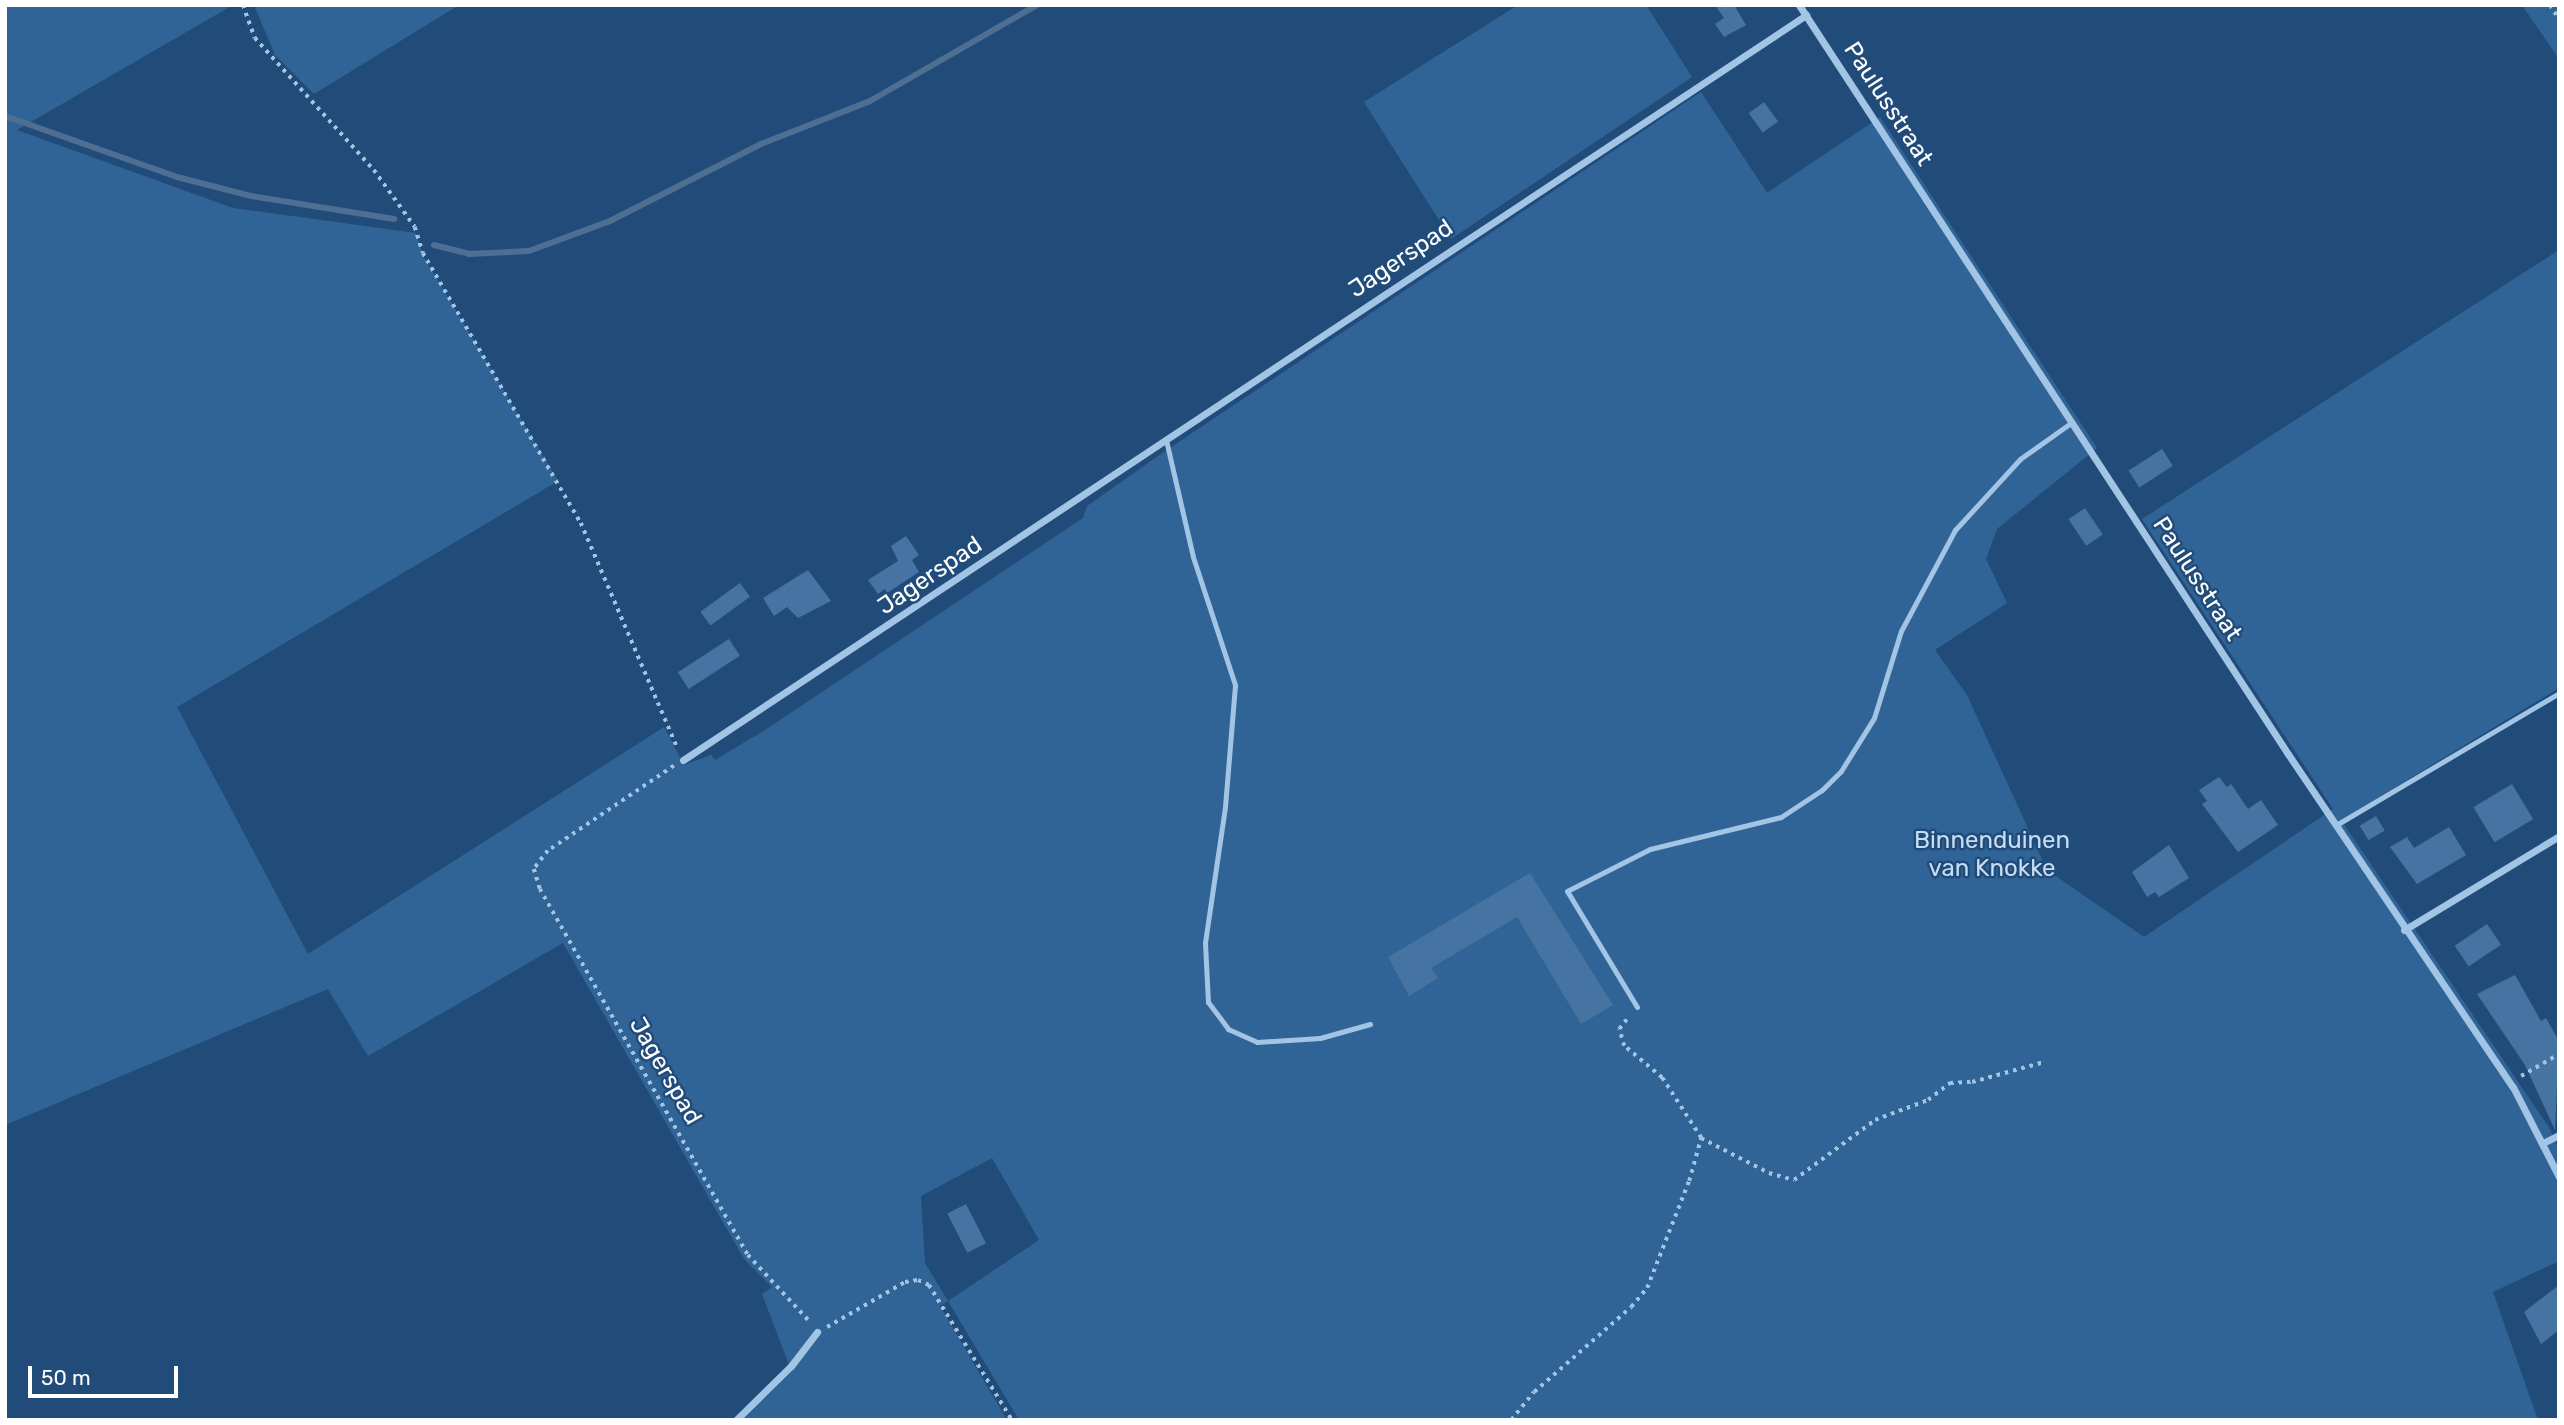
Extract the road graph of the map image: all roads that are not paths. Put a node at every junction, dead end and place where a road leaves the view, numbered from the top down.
1 (1799, 5) edge
2 (1806, 15) junction
3 (2072, 422) junction
4 (1166, 440) junction
5 (2559, 693) edge
6 (682, 760) road end
7 (2336, 825) junction
8 (2559, 836) edge
9 (2404, 930) junction
10 (1637, 1007) road end
11 (1370, 1024) dead end
12 (2559, 1135) edge
13 (2543, 1143) junction
14 (2559, 1177) edge
15 (817, 1332) road end
16 (736, 1420) edge

1 - 2 street, Paulusstraat
2 - 3 street, Paulusstraat
2 - 4 street, Jagerspad
3 - 7 street, Paulusstraat
3 - 10 lane
4 - 6 street, Jagerspad
4 - 11 lane
5 - 7 lane
7 - 9 street, Paulusstraat
8 - 9 street
9 - 13 street, Paulusstraat
12 - 13 street
13 - 14 street, Paulusstraat
15 - 16 street

